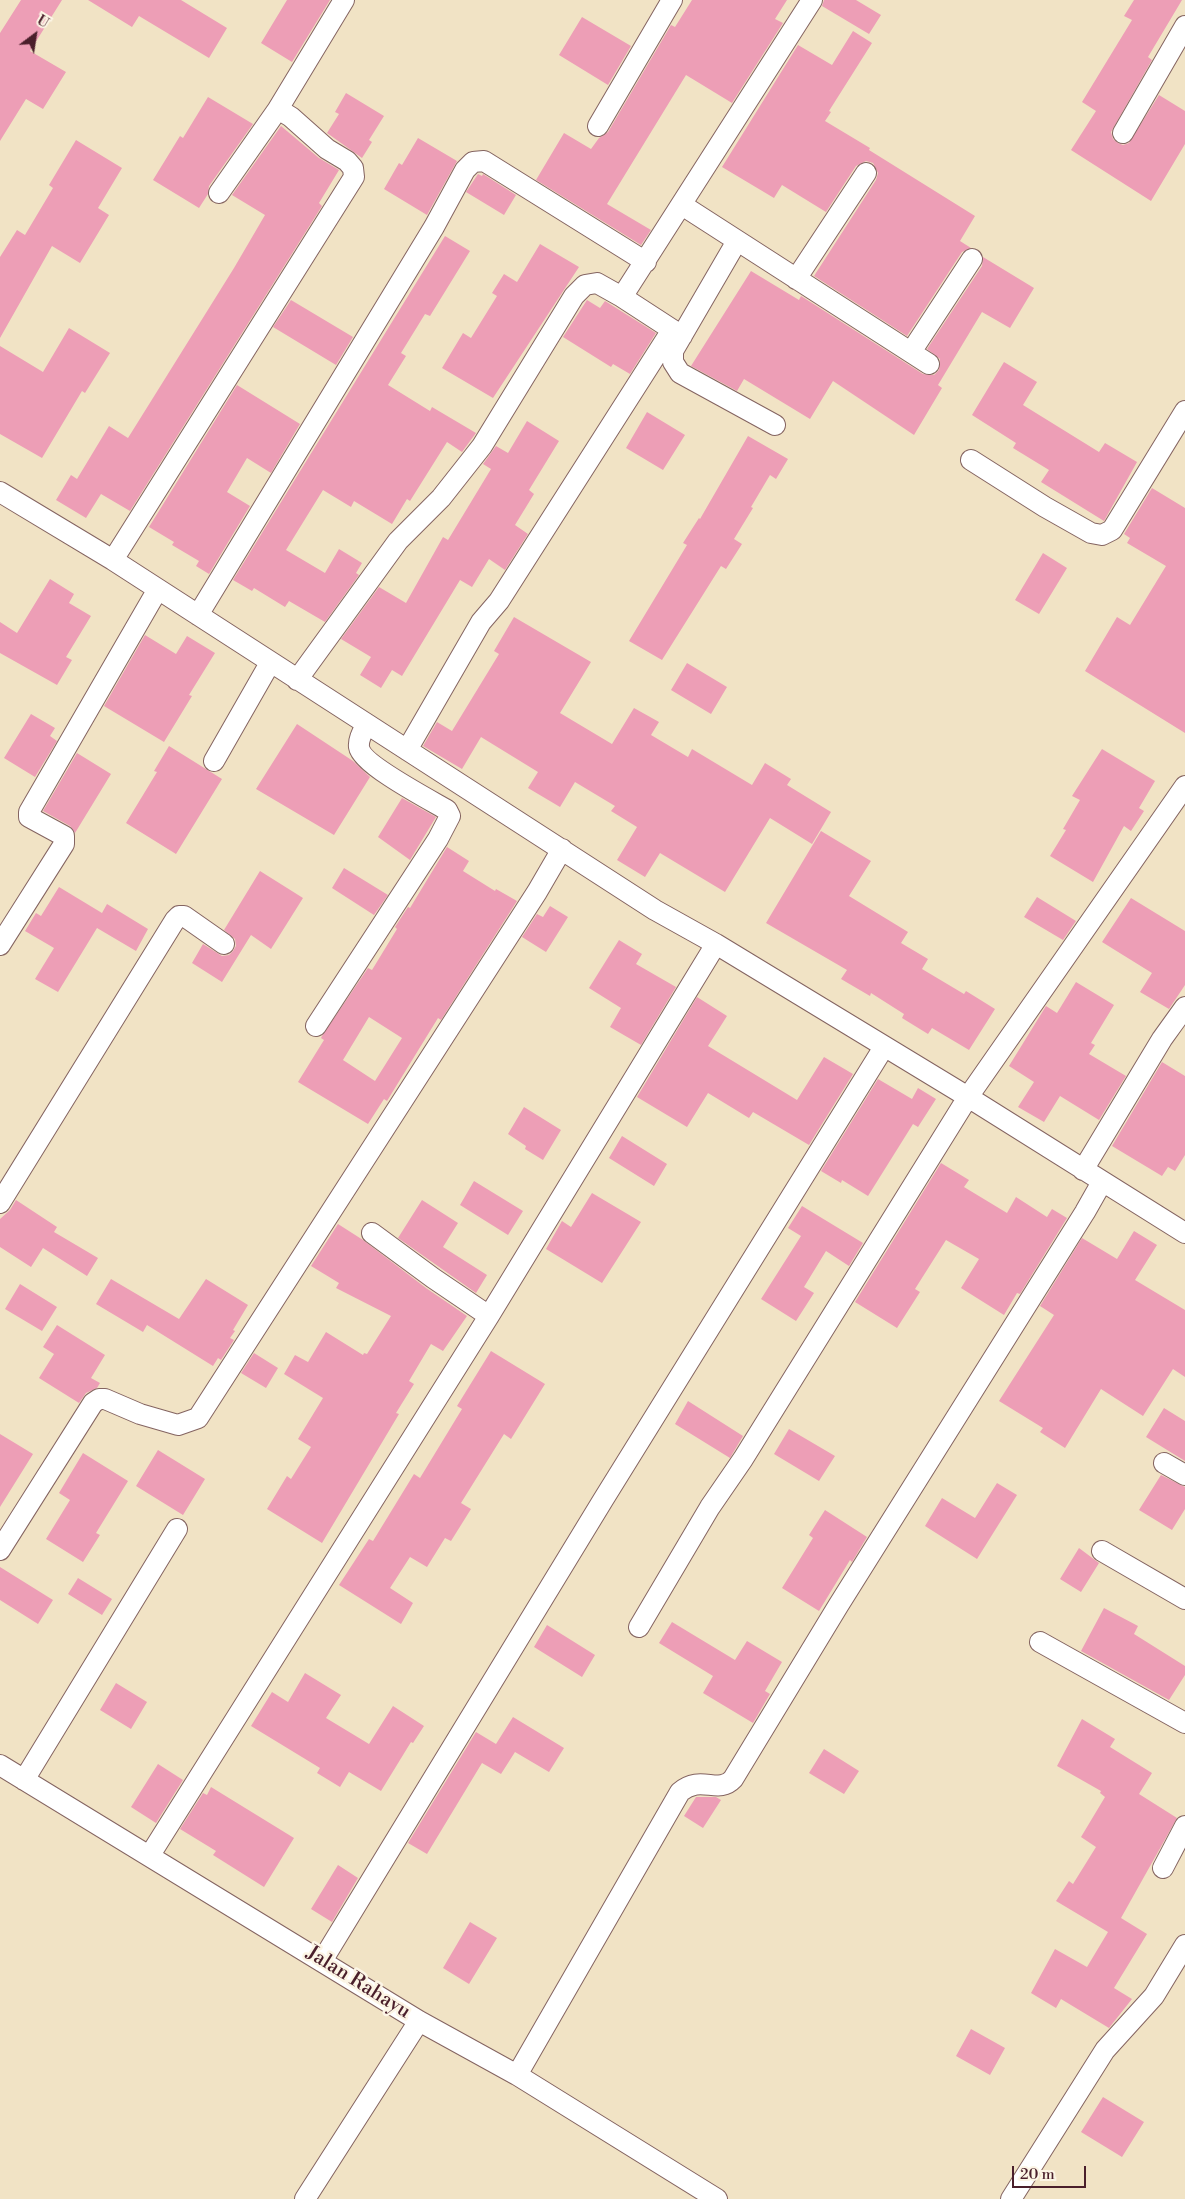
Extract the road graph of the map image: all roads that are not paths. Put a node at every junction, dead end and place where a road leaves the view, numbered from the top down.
1 (344, 0) edge
2 (672, 0) edge
3 (812, 0) edge
4 (1185, 26) edge
5 (278, 109) junction
6 (598, 126) dead end
7 (1123, 133) dead end
8 (866, 173) dead end
9 (219, 193) dead end
10 (682, 205) junction
11 (737, 241) junction
12 (972, 259) dead end
13 (646, 262) junction
14 (796, 279) junction
15 (622, 297) junction
16 (677, 333) junction
17 (910, 352) junction
18 (929, 364) dead end
19 (1185, 411) edge
20 (775, 425) dead end
21 (971, 460) dead end
22 (0, 492) edge
23 (113, 560) junction
24 (158, 590) junction
25 (198, 615) junction
26 (270, 663) junction
27 (297, 680) junction
28 (366, 724) junction
29 (407, 750) junction
30 (214, 761) dead end
31 (1185, 786) edge
32 (562, 849) junction
33 (224, 944) dead end
34 (716, 944) junction
35 (0, 945) edge
36 (1185, 1007) edge
37 (316, 1026) dead end
38 (884, 1047) junction
39 (968, 1097) junction
40 (1083, 1170) junction
41 (1102, 1182) junction
42 (0, 1203) edge
43 (372, 1233) dead end
44 (1185, 1233) edge
45 (489, 1316) junction
46 (1164, 1463) dead end
47 (1185, 1475) edge
48 (178, 1530) dead end
49 (0, 1550) edge
50 (1102, 1551) dead end
51 (1185, 1599) edge
52 (639, 1627) dead end
53 (1040, 1642) dead end
54 (1185, 1723) edge
55 (0, 1766) edge
56 (24, 1780) junction
57 (1185, 1826) edge
58 (150, 1856) junction
59 (1163, 1868) dead end
60 (1185, 1945) edge
61 (322, 1961) junction
62 (419, 2021) junction
63 (517, 2075) junction
64 (305, 2199) edge
65 (717, 2199) edge
66 (1011, 2199) edge

1 - 5 street
2 - 6 street
3 - 10 street
4 - 7 street
5 - 9 street
5 - 23 street
8 - 14 street
10 - 11 street
10 - 13 street
11 - 14 street
11 - 16 street
12 - 17 street
13 - 15 street
13 - 25 street
14 - 17 street
15 - 16 street
15 - 27 street
16 - 20 street
16 - 29 street
17 - 18 street
19 - 21 street
22 - 23 street
23 - 24 street
24 - 25 street
24 - 35 street
25 - 26 street
26 - 27 street
26 - 30 street
27 - 28 street
28 - 29 street
28 - 37 street
29 - 32 street
31 - 39 street
32 - 34 street
32 - 49 street
33 - 42 street
34 - 38 street
34 - 45 street
36 - 40 street
38 - 39 street
38 - 61 street
39 - 40 street
39 - 52 street
40 - 41 street
41 - 44 street
41 - 63 street
43 - 45 street
45 - 58 street
46 - 47 street
48 - 56 street
50 - 51 street
53 - 54 street
55 - 56 street, Jalan Rahayu
56 - 58 street, Jalan Rahayu
57 - 59 street
58 - 61 street, Jalan Rahayu
60 - 66 street
61 - 62 street, Jalan Rahayu
62 - 63 street, Jalan Rahayu
62 - 64 street
63 - 65 street, Jalan Rahayu

